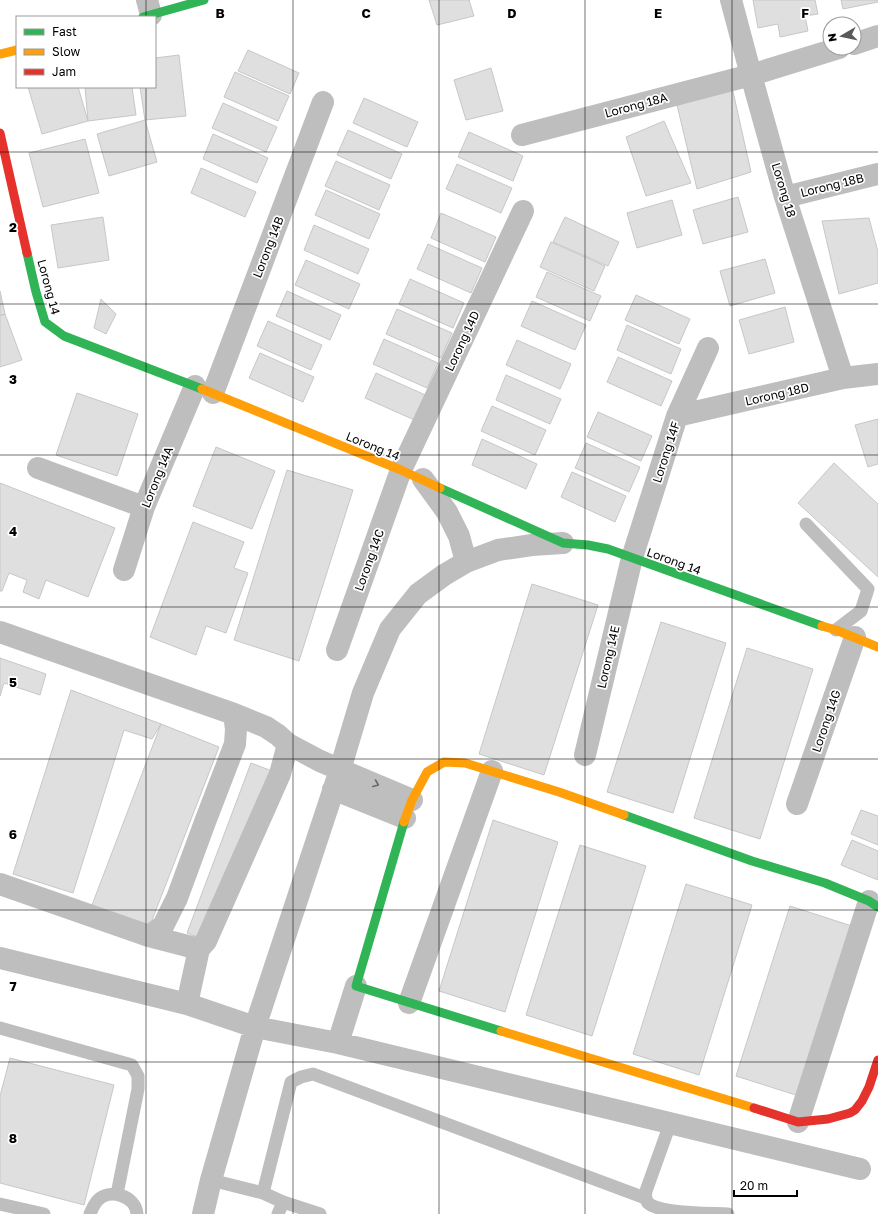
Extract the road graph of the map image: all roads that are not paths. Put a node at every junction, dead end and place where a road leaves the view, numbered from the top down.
1 (204, 0) edge
2 (731, 0) edge
3 (147, 11) edge
4 (878, 36) edge
5 (862, 41) edge
6 (16, 50) edge
7 (822, 53) edge
8 (0, 54) edge
9 (751, 75) junction
10 (323, 102) dead end
11 (0, 133) edge
12 (522, 135) dead end
13 (878, 174) edge
14 (785, 197) junction
15 (523, 211) dead end
16 (708, 348) dead end
17 (878, 374) edge
18 (843, 378) junction
19 (204, 389) junction
20 (677, 416) junction
21 (38, 468) dead end
22 (401, 470) junction
23 (423, 479) junction
24 (144, 507) junction
25 (806, 524) dead end
26 (563, 543) junction
27 (632, 558) junction
28 (466, 562) junction
29 (124, 570) dead end
30 (0, 632) edge
31 (845, 634) junction
32 (878, 647) edge
33 (337, 650) dead end
34 (234, 714) junction
35 (288, 744) junction
36 (585, 755) dead end
37 (492, 771) junction
38 (336, 780) junction
39 (797, 804) dead end
40 (408, 809) junction
41 (0, 884) edge
42 (873, 904) edge
43 (149, 936) junction
44 (199, 949) junction
45 (0, 958) edge
46 (356, 986) junction
47 (410, 1003) junction
48 (187, 1004) junction
49 (0, 1028) edge
50 (255, 1028) junction
51 (338, 1043) junction
52 (878, 1060) edge
53 (798, 1122) junction
54 (670, 1124) junction
55 (860, 1169) dead end
56 (211, 1180) junction
57 (263, 1193) junction
58 (117, 1194) junction
59 (645, 1198) junction
60 (283, 1202) junction
61 (0, 1204) edge
62 (44, 1214) edge
63 (90, 1214) edge
64 (137, 1214) edge
65 (203, 1214) edge
66 (278, 1214) edge
67 (320, 1214) edge
68 (728, 1214) edge

1 - 3 street
2 - 9 street, Lorong 18
4 - 5 street
6 - 8 street
7 - 9 street, Lorong 18A
9 - 12 street, Lorong 18A
9 - 14 street, Lorong 18
10 - 19 street, Lorong 14B
11 - 19 street, Lorong 14
13 - 14 street, Lorong 18B
14 - 18 street, Lorong 18
15 - 22 street, Lorong 14D
16 - 20 street, Lorong 14F
17 - 18 street, Lorong 18D
18 - 20 street, Lorong 18D
19 - 22 street, Lorong 14
19 - 24 street, Lorong 14A
20 - 27 street, Lorong 14F
21 - 24 street
22 - 23 street, Lorong 14
22 - 33 street, Lorong 14C
23 - 26 street, Lorong 14
23 - 28 street
24 - 29 street, Lorong 14A
25 - 31 lane
26 - 27 street, Lorong 14
26 - 28 street
27 - 31 street, Lorong 14
27 - 36 street, Lorong 14E
28 - 38 street
30 - 34 street
31 - 32 street, Lorong 14
31 - 39 street, Lorong 14G
34 - 35 street
34 - 43 street
35 - 38 street
35 - 44 street
37 - 40 street
37 - 42 street
37 - 47 street
38 - 40 street
38 - 50 street
40 - 46 street
41 - 43 street
42 - 53 street
43 - 44 street
44 - 48 street
45 - 48 street
46 - 47 street
46 - 51 street
47 - 53 street
48 - 50 street
49 - 58 lane
50 - 51 street
50 - 56 street
51 - 54 street
52 - 53 street
54 - 55 street
54 - 59 lane
56 - 57 lane
56 - 65 street
57 - 59 lane
57 - 60 lane
58 - 63 lane
58 - 64 lane
59 - 68 lane
60 - 66 lane
60 - 67 lane
61 - 62 lane

